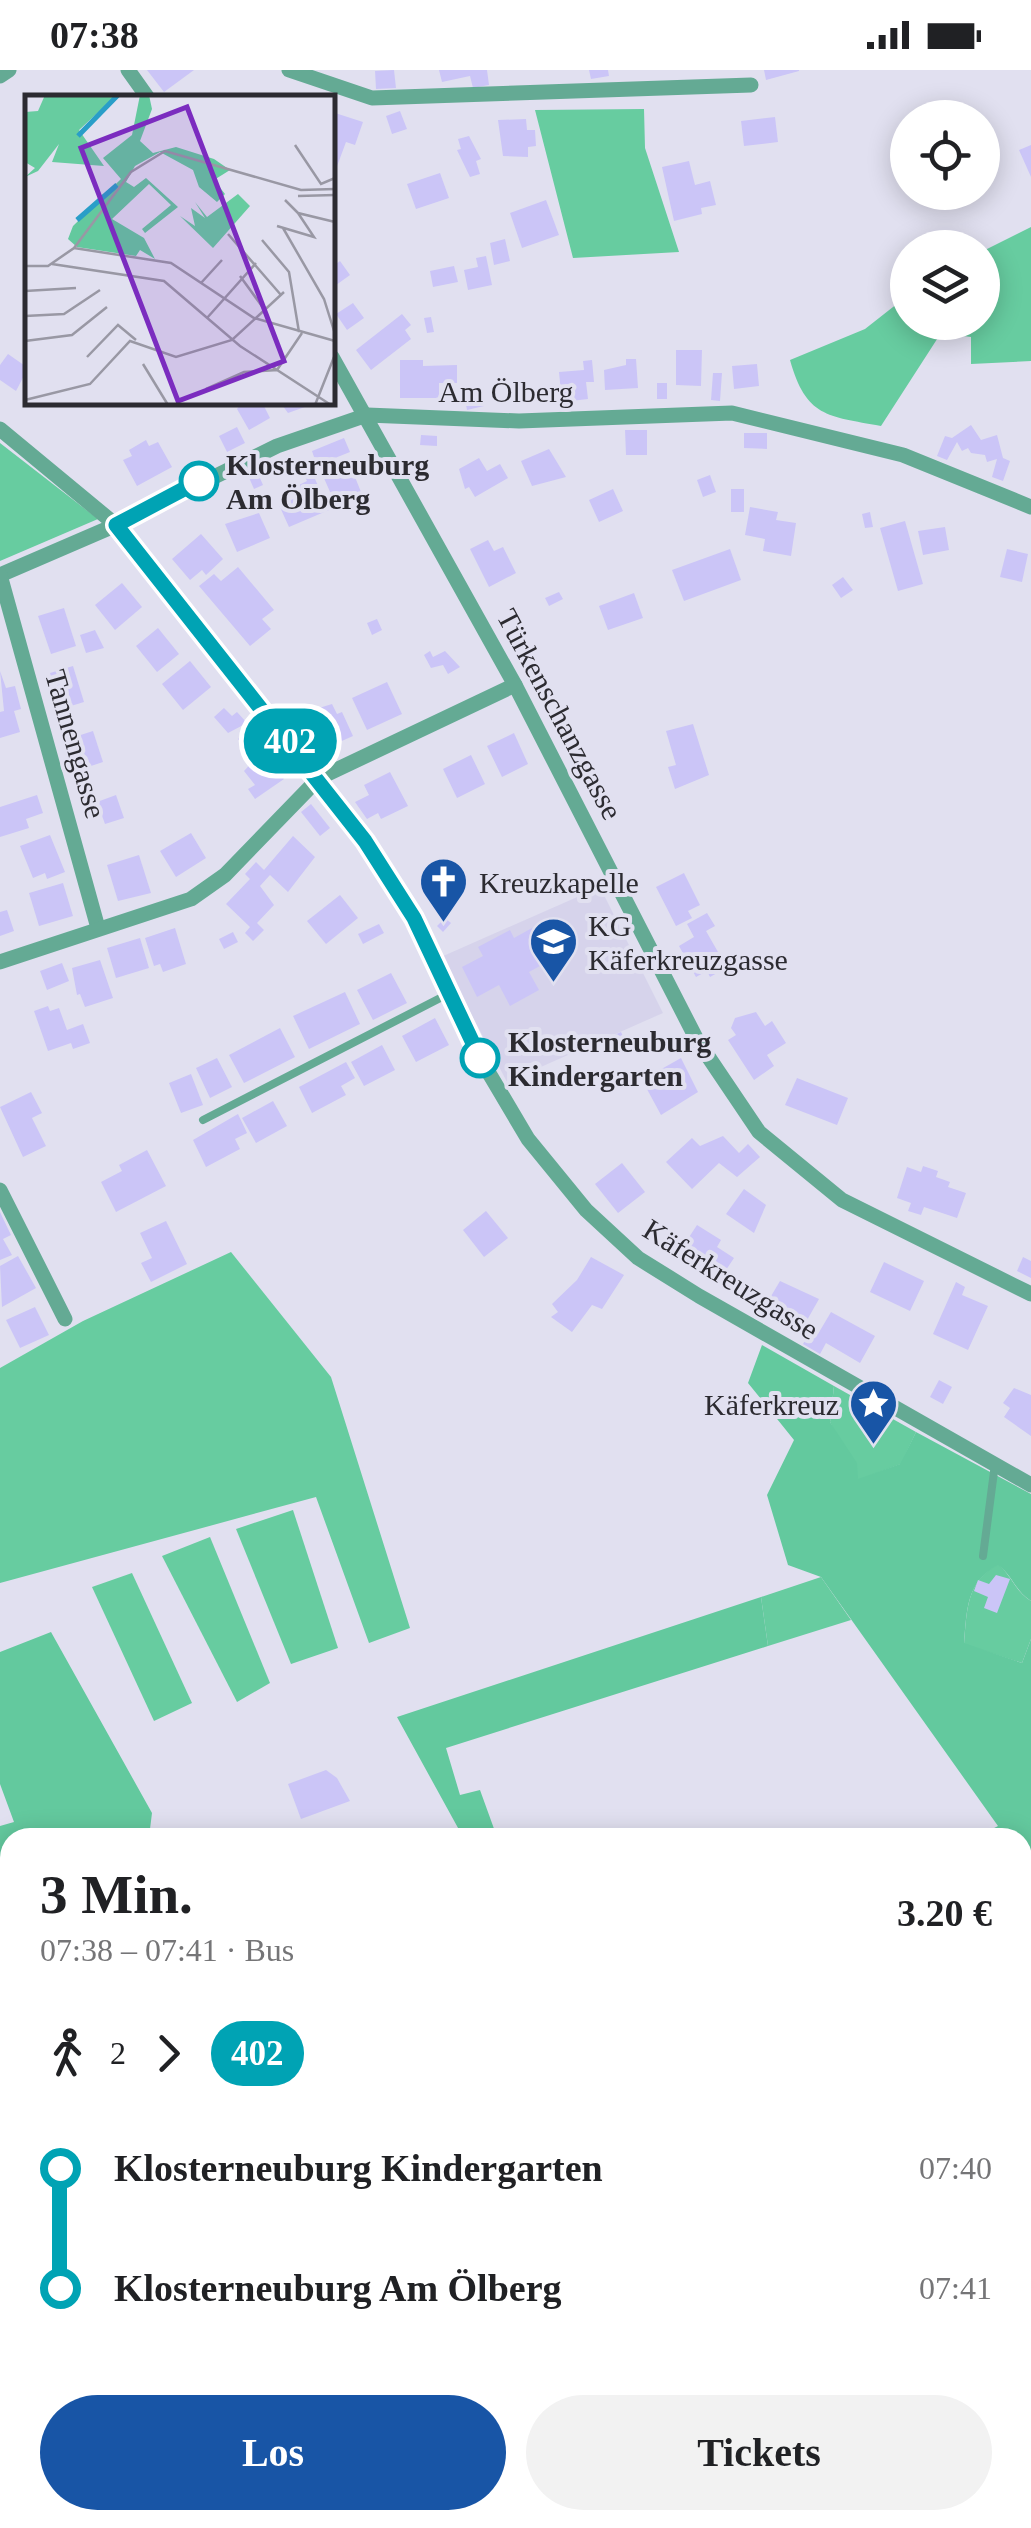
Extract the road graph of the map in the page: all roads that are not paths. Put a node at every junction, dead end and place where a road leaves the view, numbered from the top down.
1 (9, 70) edge
2 (128, 70) edge
3 (288, 70) edge
4 (0, 76) edge
5 (752, 86) dead end
6 (146, 95) edge
7 (335, 362) edge
8 (367, 415) junction
9 (0, 430) edge
10 (1031, 507) edge
11 (116, 525) junction
12 (0, 575) edge
13 (515, 685) junction
14 (319, 778) junction
15 (98, 928) junction
16 (0, 962) edge
17 (450, 993) junction
18 (202, 1120) dead end
19 (0, 1190) edge
20 (1031, 1294) edge
21 (65, 1319) dead end
22 (995, 1464) junction
23 (1031, 1485) edge
24 (983, 1556) dead end

1 - 4 street
2 - 6 street
3 - 5 street
7 - 8 street, Türkenschanzgasse
8 - 10 street, Am Ölberg
8 - 11 street, Am Ölberg
8 - 13 street, Türkenschanzgasse
9 - 11 street, Käferkreuzgasse
11 - 12 street, Am Ölberg
11 - 14 street, Käferkreuzgasse
12 - 15 street, Tannengasse
13 - 14 street
13 - 20 street, Türkenschanzgasse
14 - 15 street
14 - 17 street, Käferkreuzgasse
15 - 16 street
17 - 18 lane
17 - 22 street, Käferkreuzgasse
19 - 21 street
22 - 23 street, Käferkreuzgasse
22 - 24 lane

